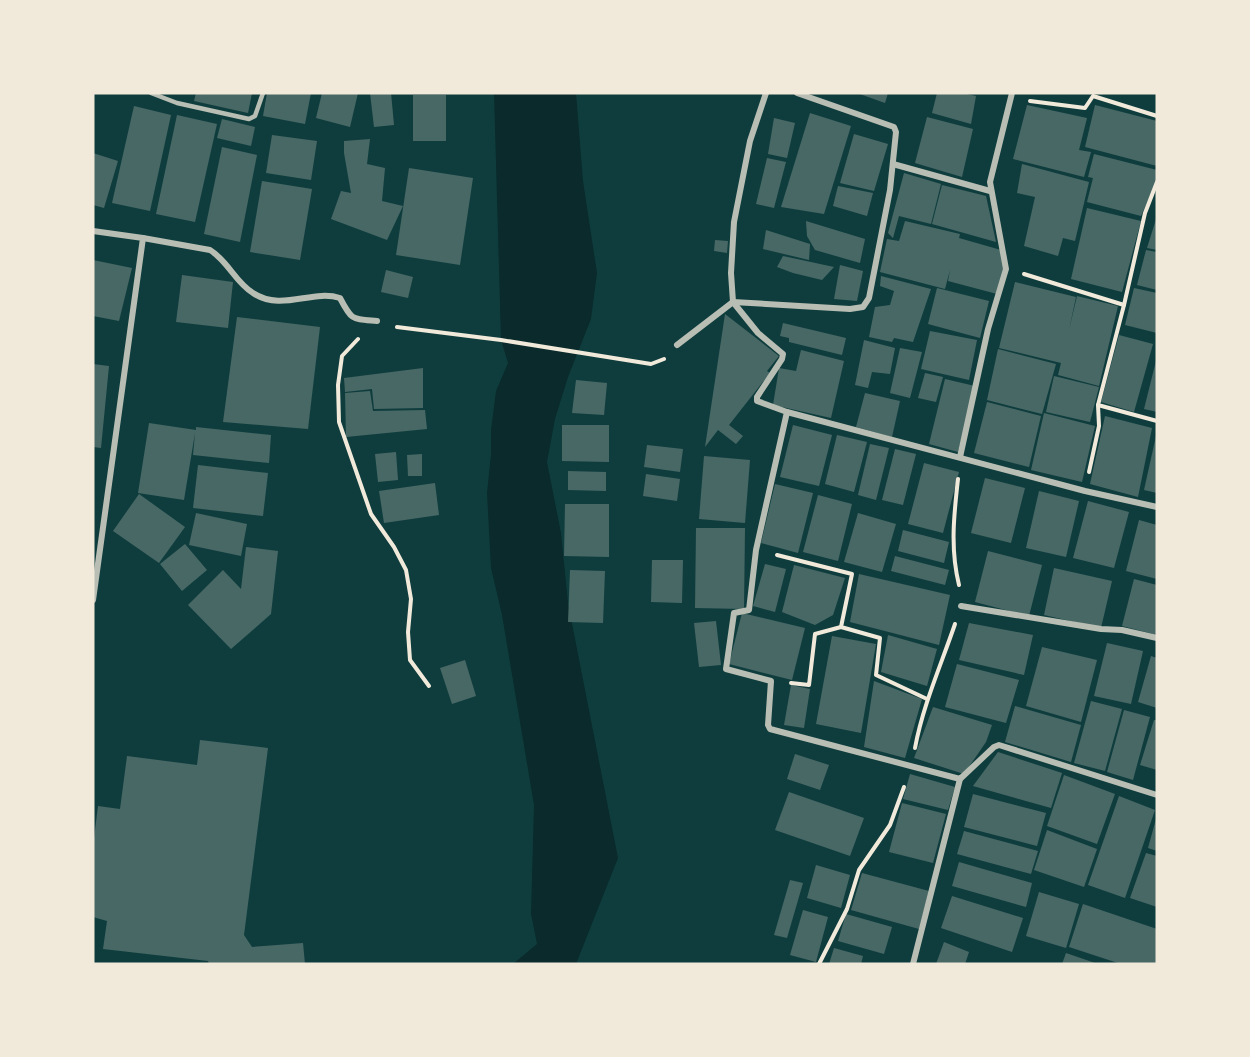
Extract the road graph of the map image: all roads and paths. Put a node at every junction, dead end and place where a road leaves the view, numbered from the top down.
1 (151, 93) edge
2 (263, 93) edge
3 (766, 93) edge
4 (797, 93) edge
5 (1012, 96) edge
6 (1157, 116) edge
7 (893, 165) junction
8 (1157, 182) edge
9 (990, 191) junction
10 (93, 231) edge
11 (143, 238) junction
12 (1006, 269) junction
13 (733, 302) junction
14 (1124, 305) junction
15 (377, 321) junction
16 (677, 345) joint
17 (1098, 405) junction
18 (787, 412) junction
19 (1157, 421) edge
20 (960, 457) junction
21 (1085, 490) junction
22 (1157, 507) edge
23 (756, 550) junction
24 (93, 600) edge
25 (961, 606) junction
26 (841, 627) junction
27 (1157, 638) edge
28 (771, 681) junction
29 (429, 687) dead end
30 (927, 699) junction
31 (912, 766) junction
32 (960, 779) junction
33 (1157, 795) edge
34 (819, 964) edge
35 (913, 964) edge

1 - 2 lane
3 - 13 street
4 - 7 street
5 - 6 path
5 - 9 street
7 - 9 street
7 - 13 street
8 - 14 path
9 - 12 street
10 - 11 street
11 - 15 street
11 - 24 street
12 - 14 path
12 - 20 street
13 - 16 street
13 - 18 street
14 - 17 path
15 - 16 path
15 - 29 path
17 - 19 path
17 - 21 path
18 - 20 street
18 - 23 street
20 - 21 street
20 - 25 path
21 - 22 street
23 - 26 path
23 - 28 street
25 - 27 street
25 - 30 path
26 - 28 path
26 - 30 path
28 - 31 street
30 - 31 path
31 - 32 street
31 - 34 path
32 - 33 street
32 - 35 street

